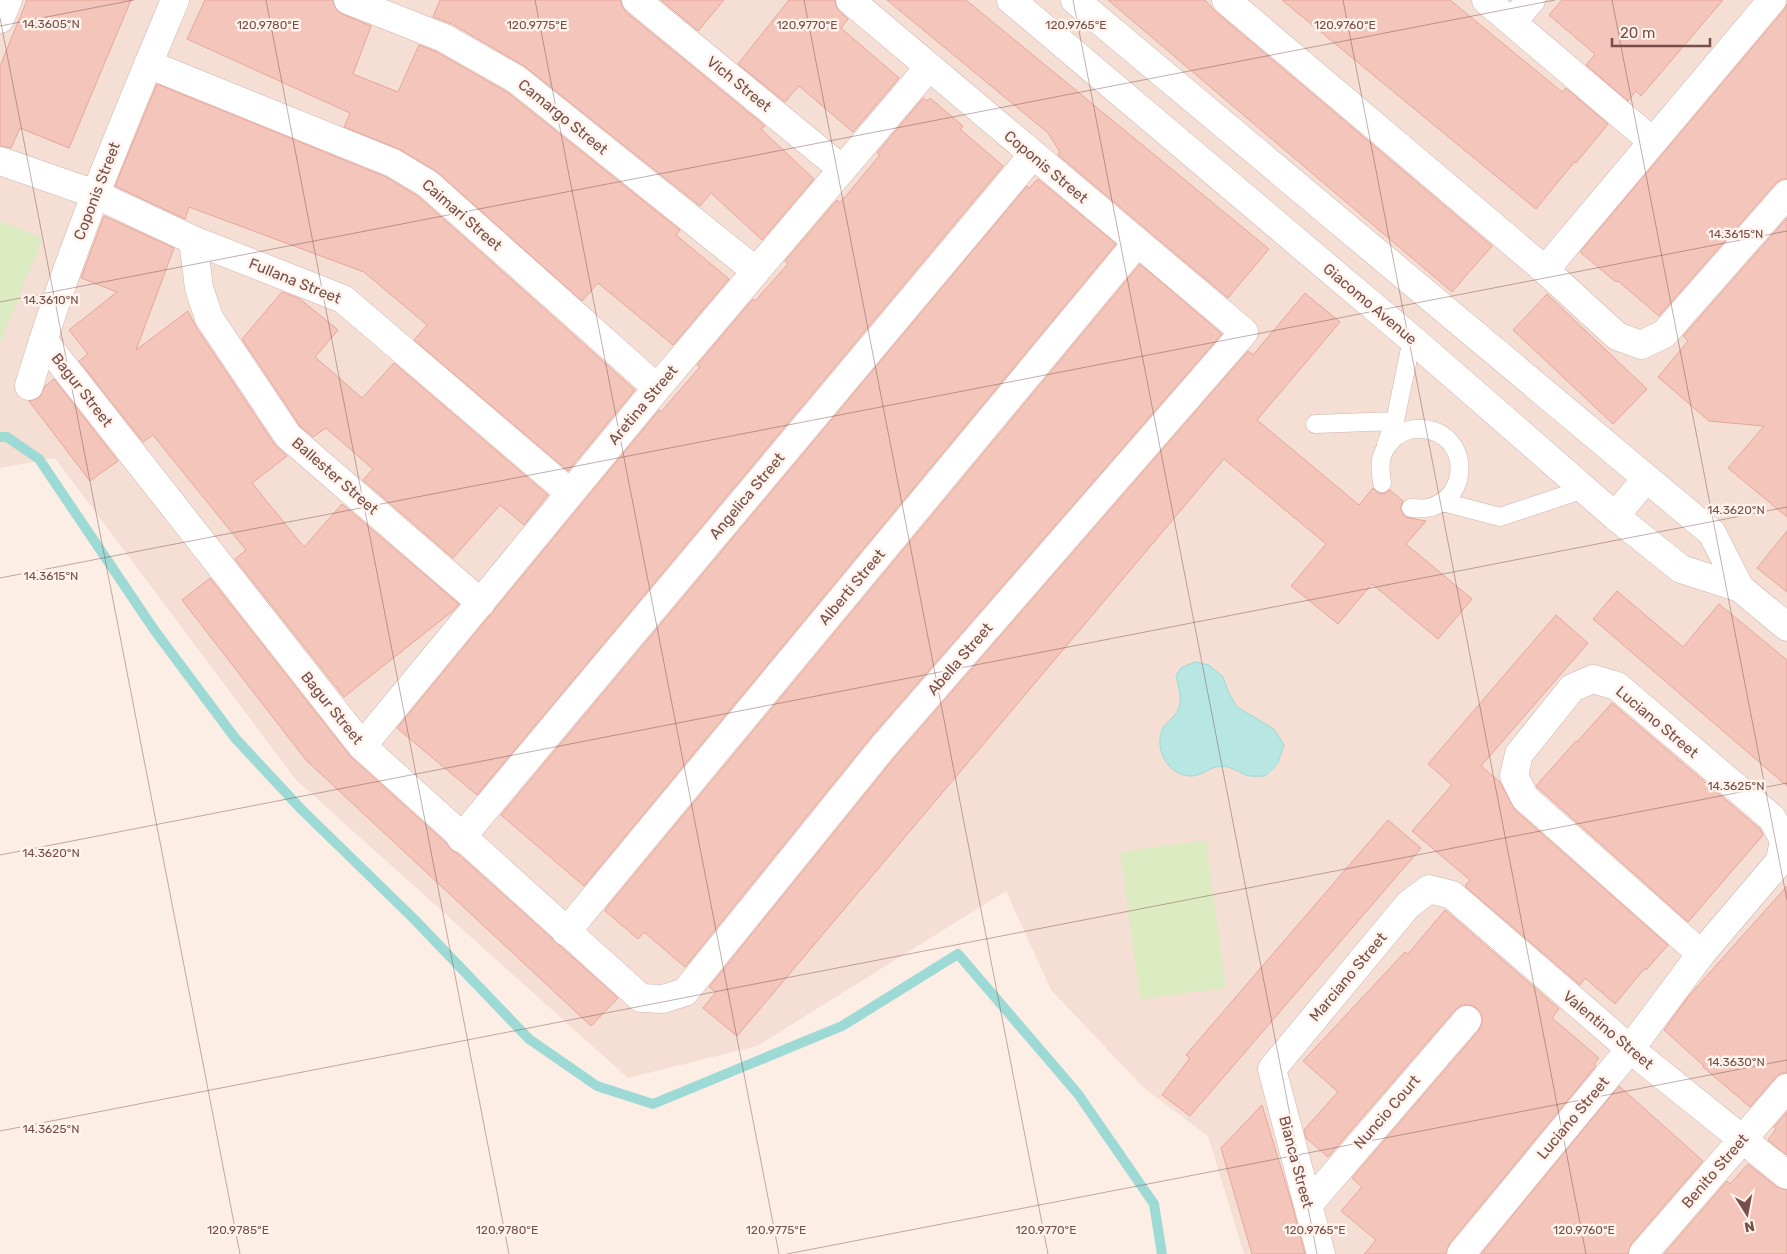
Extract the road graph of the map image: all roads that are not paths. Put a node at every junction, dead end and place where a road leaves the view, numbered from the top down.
1 (8, 0) edge
2 (175, 0) edge
3 (348, 0) edge
4 (636, 0) edge
5 (850, 0) edge
6 (1011, 0) edge
7 (1075, 0) edge
8 (1226, 0) edge
9 (1486, 0) edge
10 (1531, 0) edge
11 (1772, 0) edge
12 (0, 19) edge
13 (1512, 22) junction
14 (148, 64) junction
15 (929, 68) junction
16 (1653, 142) junction
17 (1032, 155) junction
18 (0, 161) edge
19 (842, 169) junction
20 (95, 194) junction
21 (1787, 194) edge
22 (193, 240) junction
23 (1137, 243) junction
24 (1545, 270) junction
25 (756, 271) junction
26 (1244, 332) joint
27 (1412, 339) junction
28 (42, 340) junction
29 (29, 386) dead end
30 (657, 388) junction
31 (1395, 421) junction
32 (1315, 424) dead end
33 (1384, 448) junction
34 (1646, 479) junction
35 (1382, 483) dead end
36 (1584, 489) junction
37 (570, 493) junction
38 (1443, 502) junction
39 (1411, 508) dead end
40 (1615, 516) junction
41 (1740, 588) junction
42 (481, 603) junction
43 (1787, 627) edge
44 (362, 746) junction
45 (461, 838) junction
46 (1429, 889) joint
47 (566, 932) junction
48 (1701, 954) junction
49 (685, 992) joint
50 (1467, 1020) dead end
51 (1630, 1049) junction
52 (1272, 1069) joint
53 (1787, 1088) edge
54 (1743, 1140) junction
55 (1787, 1175) edge
56 (1308, 1205) junction
57 (1321, 1254) edge
58 (1461, 1254) edge
59 (1643, 1254) edge

1 - 12 street
2 - 14 street, Coponis Street
3 - 25 street, Camargo Street
4 - 19 street, Vich Street
5 - 15 street, Coponis Street
6 - 27 street, Giacomo Avenue
7 - 34 street, Giacomo Avenue
8 - 24 street
9 - 13 street
10 - 13 street
11 - 16 street
13 - 16 street
14 - 20 street, Coponis Street
14 - 30 street, Caimari Street
15 - 17 street, Coponis Street
15 - 19 street, Aretina Street
16 - 24 street
17 - 23 street, Coponis Street
17 - 45 street, Angelica Street
18 - 20 street, Fullana Street
19 - 25 street, Aretina Street
20 - 22 street, Fullana Street
20 - 28 street, Coponis Street
21 - 24 street
22 - 37 street, Fullana Street
22 - 42 street, Ballester Street
23 - 26 street, Coponis Street
23 - 47 street, Alberti Street
25 - 30 street, Aretina Street
26 - 49 street, Abella Street
27 - 31 lane
27 - 36 street, Giacomo Avenue
28 - 29 street, Coponis Street
28 - 44 street, Bagur Street
30 - 37 street, Aretina Street
31 - 32 lane
31 - 33 lane
33 - 35 lane
33 - 38 lane
34 - 40 street
34 - 41 street, Giacomo Avenue
36 - 38 lane
36 - 40 street, Giacomo Avenue
37 - 42 street, Aretina Street
38 - 39 lane
40 - 41 street, Giacomo Avenue
41 - 43 street, Giacomo Avenue
42 - 44 street, Aretina Street
44 - 45 street, Bagur Street
45 - 47 street, Bagur Street
46 - 51 street, Valentino Street
46 - 52 street, Marciano Street
47 - 49 street, Bagur Street
48 - 48 street, Luciano Street
48 - 51 street, Luciano Street
50 - 56 street, Nuncio Court
51 - 54 street, Valentino Street
51 - 58 street, Luciano Street
52 - 56 street, Bianca Street
53 - 54 street, Benito Street
54 - 55 street, Valentino Street
54 - 59 street, Benito Street
56 - 57 street, Bianca Street

